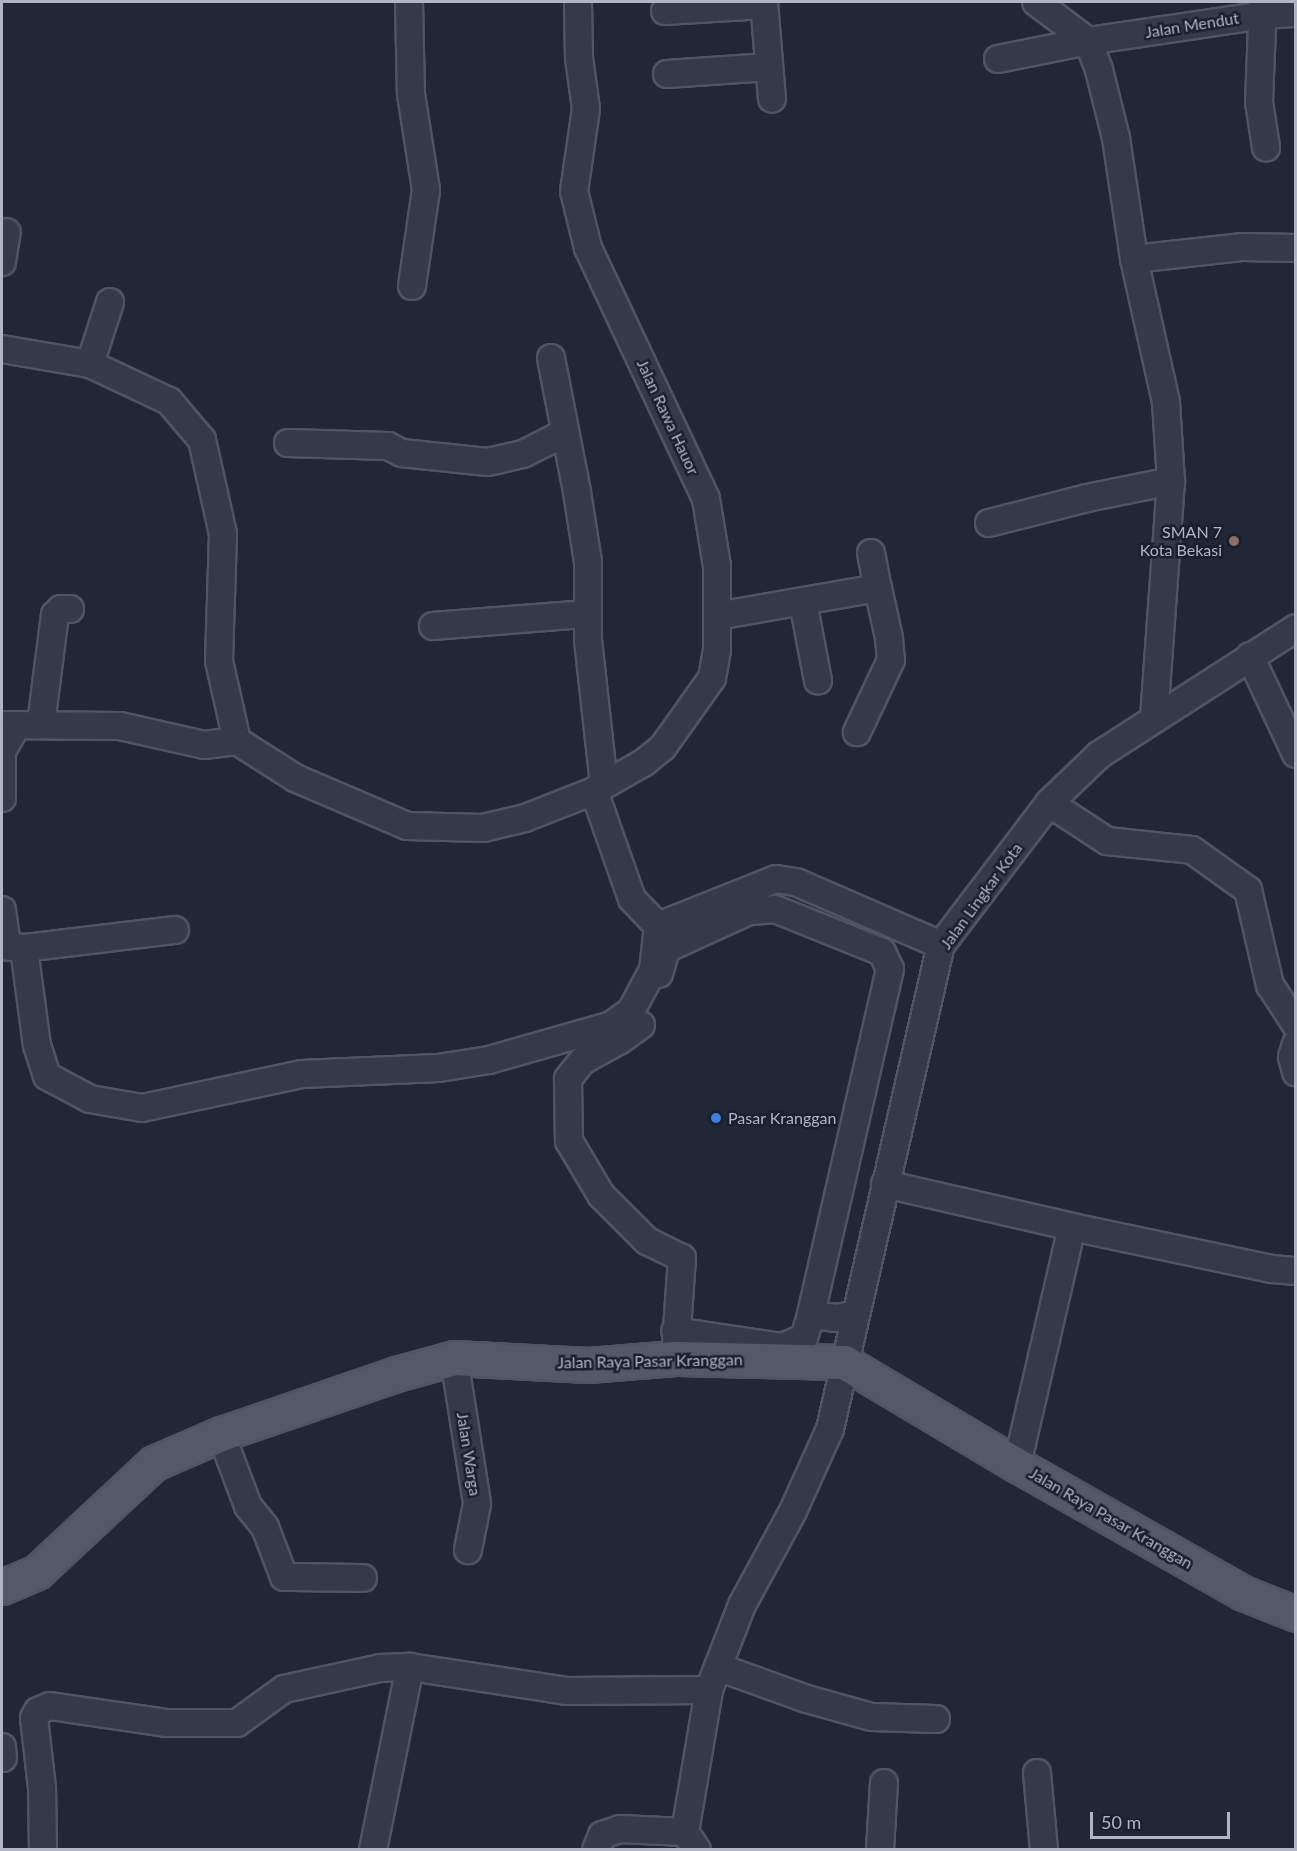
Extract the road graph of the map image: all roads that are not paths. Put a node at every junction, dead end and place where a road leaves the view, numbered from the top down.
1 (409, 2) edge
2 (578, 2) edge
3 (1036, 2) edge
4 (764, 3) edge
5 (1263, 8) edge
6 (665, 11) dead end
7 (1296, 13) edge
8 (1088, 41) junction
9 (998, 59) dead end
10 (769, 67) junction
11 (667, 74) dead end
12 (772, 99) dead end
13 (1266, 147) dead end
14 (7, 232) dead end
15 (1296, 248) edge
16 (1134, 259) junction
17 (2, 262) edge
18 (412, 286) dead end
19 (110, 302) dead end
20 (2, 349) edge
21 (551, 358) dead end
22 (90, 364) junction
23 (565, 433) junction
24 (288, 443) dead end
25 (1171, 481) junction
26 (988, 523) dead end
27 (871, 553) dead end
28 (878, 588) junction
29 (803, 602) junction
30 (70, 609) dead end
31 (587, 614) junction
32 (717, 616) junction
33 (433, 626) dead end
34 (1296, 628) edge
35 (1250, 656) junction
36 (818, 681) dead end
37 (1154, 718) junction
38 (41, 724) junction
39 (9, 726) edge
40 (857, 732) dead end
41 (237, 741) junction
42 (1296, 754) edge
43 (599, 788) junction
44 (2, 798) edge
45 (1049, 803) junction
46 (2, 910) edge
47 (658, 926) junction
48 (175, 930) dead end
49 (941, 945) junction
50 (11, 946) edge
51 (888, 985) junction
52 (931, 987) junction
53 (1296, 1025) edge
54 (1296, 1044) edge
55 (1296, 1071) edge
56 (885, 1184) junction
57 (1072, 1227) junction
58 (1296, 1271) edge
59 (811, 1315) junction
60 (854, 1315) junction
61 (675, 1344) junction
62 (454, 1358) junction
63 (844, 1362) junction
64 (222, 1434) junction
65 (1017, 1465) junction
66 (468, 1550) dead end
67 (363, 1578) dead end
68 (2, 1587) edge
69 (1296, 1614) edge
70 (410, 1667) junction
71 (713, 1679) junction
72 (936, 1719) dead end
73 (1037, 1773) dead end
74 (884, 1783) dead end
75 (691, 1841) edge
76 (43, 1850) edge
77 (373, 1850) edge
78 (597, 1850) edge
79 (880, 1850) edge
80 (1044, 1850) edge

1 - 18 street
2 - 32 street, Jalan Rawa Hauor
3 - 8 street
4 - 6 street
4 - 10 street
5 - 7 street, Jalan Mendut
5 - 8 street, Jalan Mendut
5 - 13 street
8 - 9 street, Jalan Mendut
8 - 16 street
10 - 11 street
10 - 12 street
14 - 17 street
15 - 16 street
16 - 25 street
19 - 22 street
20 - 22 street
21 - 23 street
22 - 41 street
23 - 24 street
23 - 31 street
25 - 26 street
25 - 37 street
27 - 28 street
28 - 29 street
28 - 40 street
29 - 32 street
29 - 36 street
30 - 38 street
31 - 33 street
31 - 43 street
32 - 43 street, Jalan Rawa Hauor
34 - 35 street, Jalan Lingkar Kota
35 - 37 street, Jalan Lingkar Kota
35 - 42 street
37 - 45 street, Jalan Lingkar Kota
38 - 39 street
38 - 41 street
39 - 44 street
41 - 43 street, Jalan Rawa Hauor
43 - 47 street
45 - 49 street, Jalan Lingkar Kota
45 - 53 street
46 - 50 street
47 - 49 street
47 - 50 street
48 - 50 street
49 - 52 street, Jalan Lingkar Kota
51 - 52 street
51 - 59 street
51 - 61 street
52 - 56 street, Jalan Lingkar Kota
54 - 55 street
56 - 57 street
56 - 60 street, Jalan Lingkar Kota
57 - 58 street
57 - 65 street
59 - 60 street
59 - 61 street
60 - 63 street, Jalan Lingkar Kota
61 - 62 main road, Jalan Raya Pasar Kranggan
61 - 63 main road, Jalan Raya Pasar Kranggan
62 - 64 main road, Jalan Raya Pasar Kranggan
62 - 66 street, Jalan Warga
63 - 65 main road, Jalan Raya Pasar Kranggan
63 - 71 street, Jalan Lingkar Kota
64 - 67 street
64 - 68 main road, Jalan Raya Pasar Kranggan
65 - 69 main road, Jalan Raya Pasar Kranggan
70 - 71 street
70 - 76 street
70 - 77 street
71 - 72 street
71 - 75 street, Jalan Lingkar Kota
73 - 80 street
74 - 79 street
75 - 78 street

